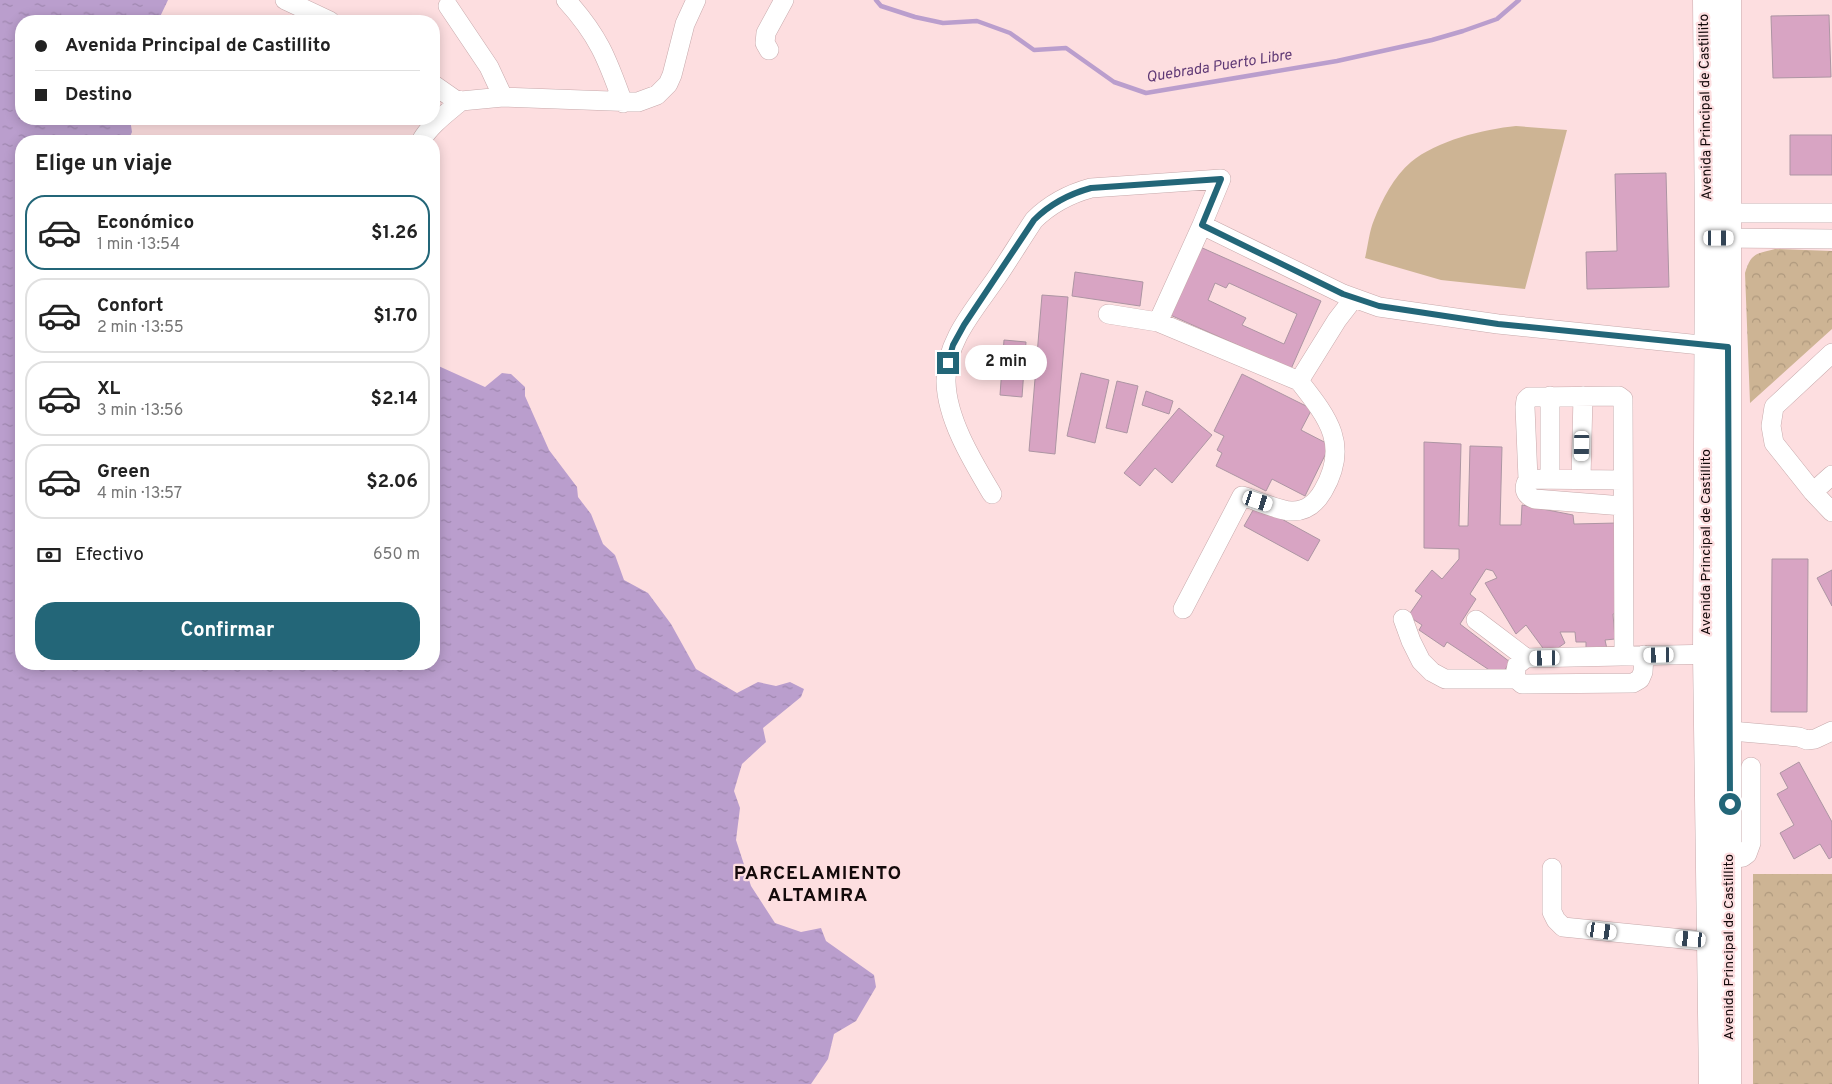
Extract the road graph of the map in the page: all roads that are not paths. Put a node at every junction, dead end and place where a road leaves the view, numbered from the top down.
1 (285, 0) edge
2 (566, 0) edge
3 (696, 0) edge
4 (784, 0) edge
5 (1705, 0) edge
6 (1729, 0) edge
7 (448, 6) dead end
8 (317, 15) edge
9 (769, 50) dead end
10 (440, 89) edge
11 (503, 97) junction
12 (461, 101) junction
13 (623, 103) junction
14 (440, 120) edge
15 (434, 125) edge
16 (425, 135) edge
17 (1718, 213) junction
18 (1832, 213) edge
19 (1202, 225) junction
20 (1719, 238) junction
21 (1832, 239) edge
22 (1354, 298) junction
23 (1108, 314) dead end
24 (1158, 322) junction
25 (1717, 346) junction
26 (1832, 353) edge
27 (1299, 381) junction
28 (1550, 396) junction
29 (1583, 396) junction
30 (1832, 475) edge
31 (1528, 479) junction
32 (1550, 479) junction
33 (1581, 479) junction
34 (1622, 480) junction
35 (1813, 492) junction
36 (992, 494) dead end
37 (1623, 506) junction
38 (1832, 512) edge
39 (1183, 609) dead end
40 (1403, 619) dead end
41 (1476, 620) dead end
42 (1705, 654) junction
43 (1729, 654) junction
44 (1624, 656) junction
45 (1644, 656) junction
46 (1526, 658) junction
47 (1516, 680) junction
48 (1832, 718) edge
49 (1832, 731) edge
50 (1730, 732) junction
51 (1803, 738) junction
52 (1751, 767) dead end
53 (1729, 859) junction
54 (1552, 868) dead end
55 (1719, 943) junction
56 (1710, 1084) edge
57 (1729, 1084) edge

1 - 8 street
2 - 13 street
3 - 13 street
4 - 9 street
5 - 17 main road, Avenida Principal de Castillito
6 - 17 main road, Avenida Principal de Castillito
7 - 11 street
10 - 12 street
11 - 12 street
11 - 13 street
12 - 14 street
15 - 16 street
17 - 18 street
17 - 20 main road, Avenida Principal de Castillito
19 - 22 street
19 - 24 street
19 - 36 street
20 - 21 street
20 - 25 main road, Avenida Principal de Castillito
22 - 25 street
22 - 27 street
23 - 24 street
24 - 27 street
25 - 42 main road, Avenida Principal de Castillito
25 - 43 main road, Avenida Principal de Castillito
26 - 35 street
27 - 39 street
28 - 29 street
28 - 31 street
28 - 32 street
29 - 33 street
29 - 34 street
30 - 35 street
31 - 32 street
31 - 37 street
32 - 33 street
33 - 34 street
34 - 37 street
35 - 38 street
37 - 44 street
40 - 47 street
41 - 46 street
42 - 43 street
42 - 45 street
42 - 55 main road, Avenida Principal de Castillito
43 - 50 main road, Avenida Principal de Castillito
44 - 45 street
44 - 46 street
45 - 47 street
46 - 47 street
48 - 51 street
49 - 51 street
50 - 51 street
50 - 53 main road, Avenida Principal de Castillito
52 - 53 street
53 - 55 main road, Avenida Principal de Castillito
54 - 55 street
55 - 56 main road, Avenida Principal de Castillito
55 - 57 main road, Avenida Principal de Castillito

